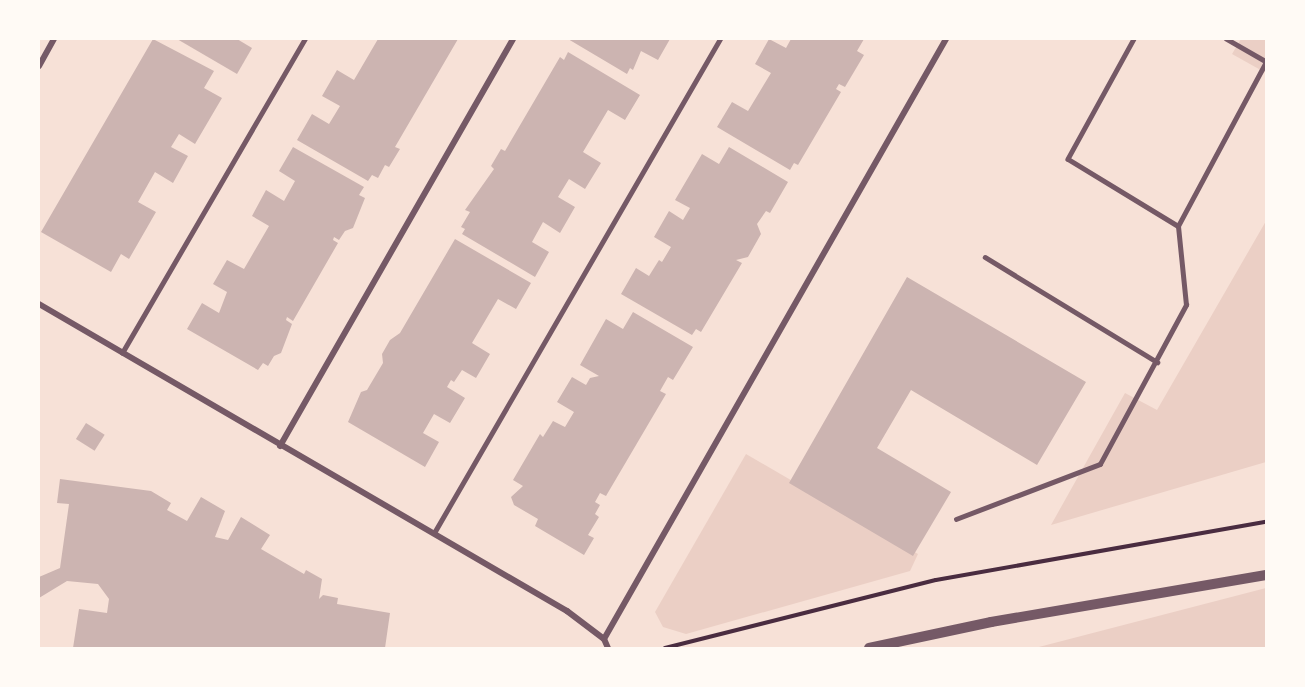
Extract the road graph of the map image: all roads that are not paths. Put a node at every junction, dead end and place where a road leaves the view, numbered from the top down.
1 (54, 39) edge
2 (305, 39) edge
3 (513, 39) edge
4 (720, 39) edge
5 (946, 39) edge
6 (1134, 39) edge
7 (1226, 39) edge
8 (39, 66) edge
9 (1178, 226) junction
10 (985, 257) dead end
11 (39, 304) edge
12 (122, 353) junction
13 (1157, 362) junction
14 (280, 446) junction
15 (956, 519) dead end
16 (434, 533) junction
17 (1266, 575) edge
18 (604, 639) junction
19 (608, 648) edge
20 (869, 648) edge

1 - 8 street
2 - 12 lane
3 - 14 street
4 - 16 lane
5 - 18 street
6 - 9 lane
7 - 9 lane
9 - 13 lane
10 - 13 lane
11 - 12 street
12 - 14 street
13 - 15 lane
14 - 16 street
16 - 18 street
17 - 20 street
18 - 19 street

